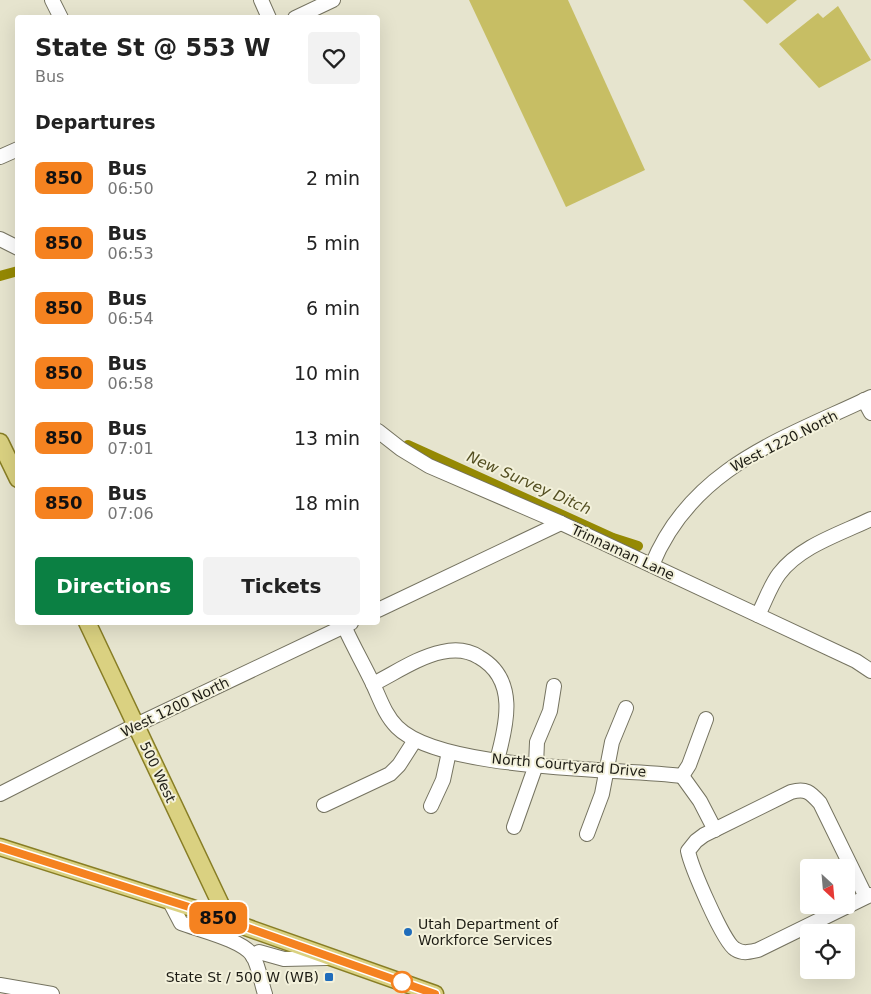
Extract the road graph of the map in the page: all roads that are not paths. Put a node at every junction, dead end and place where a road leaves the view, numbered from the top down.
1 (52, 0) edge
2 (261, 0) edge
3 (332, 0) edge
4 (60, 15) edge
5 (268, 15) edge
6 (301, 15) edge
7 (15, 150) edge
8 (0, 157) edge
9 (0, 239) edge
10 (15, 246) edge
11 (868, 398) edge
12 (871, 413) edge
13 (380, 433) edge
14 (0, 442) edge
15 (15, 473) edge
16 (871, 519) edge
17 (562, 524) junction
18 (652, 565) junction
19 (380, 609) edge
20 (758, 615) junction
21 (87, 625) edge
22 (346, 625) edge
23 (348, 625) edge
24 (871, 671) edge
25 (373, 684) junction
26 (554, 686) dead end
27 (626, 708) dead end
28 (706, 719) dead end
29 (136, 726) junction
30 (415, 740) junction
31 (449, 752) junction
32 (497, 760) junction
33 (536, 765) junction
34 (607, 769) junction
35 (682, 776) junction
36 (0, 794) edge
37 (324, 806) dead end
38 (431, 806) dead end
39 (514, 827) dead end
40 (715, 830) junction
41 (587, 834) dead end
42 (0, 847) edge
43 (868, 896) edge
44 (169, 900) junction
45 (228, 922) junction
46 (253, 956) junction
47 (333, 958) junction
48 (0, 985) edge
49 (47, 994) edge
50 (265, 994) edge
51 (435, 994) edge

1 - 4 street
2 - 5 street
3 - 6 street
7 - 8 street
9 - 10 street
11 - 12 street
11 - 18 street, West 1220 North
13 - 17 street, Trinnaman Lane
14 - 15 main road
16 - 20 street
17 - 18 street, Trinnaman Lane
17 - 19 street
18 - 20 street, Trinnaman Lane
20 - 24 street, Trinnaman Lane
21 - 29 main road, 500 West
22 - 29 street, West 1200 North
23 - 25 street, North Courtyard Drive
25 - 30 street, North Courtyard Drive
25 - 32 street
26 - 33 street
27 - 34 street
28 - 35 street
29 - 36 street, West 1200 North
29 - 45 main road, 500 West
30 - 31 street, North Courtyard Drive
30 - 37 street
31 - 32 street, North Courtyard Drive
31 - 38 street
32 - 33 street, North Courtyard Drive
33 - 34 street, North Courtyard Drive
33 - 39 street
34 - 35 street, North Courtyard Drive
34 - 41 street
35 - 40 street
40 - 43 street
40 - 43 street
42 - 44 main road
44 - 45 main road
44 - 46 street
45 - 47 main road
46 - 47 street
46 - 50 street
47 - 51 main road
48 - 49 street

